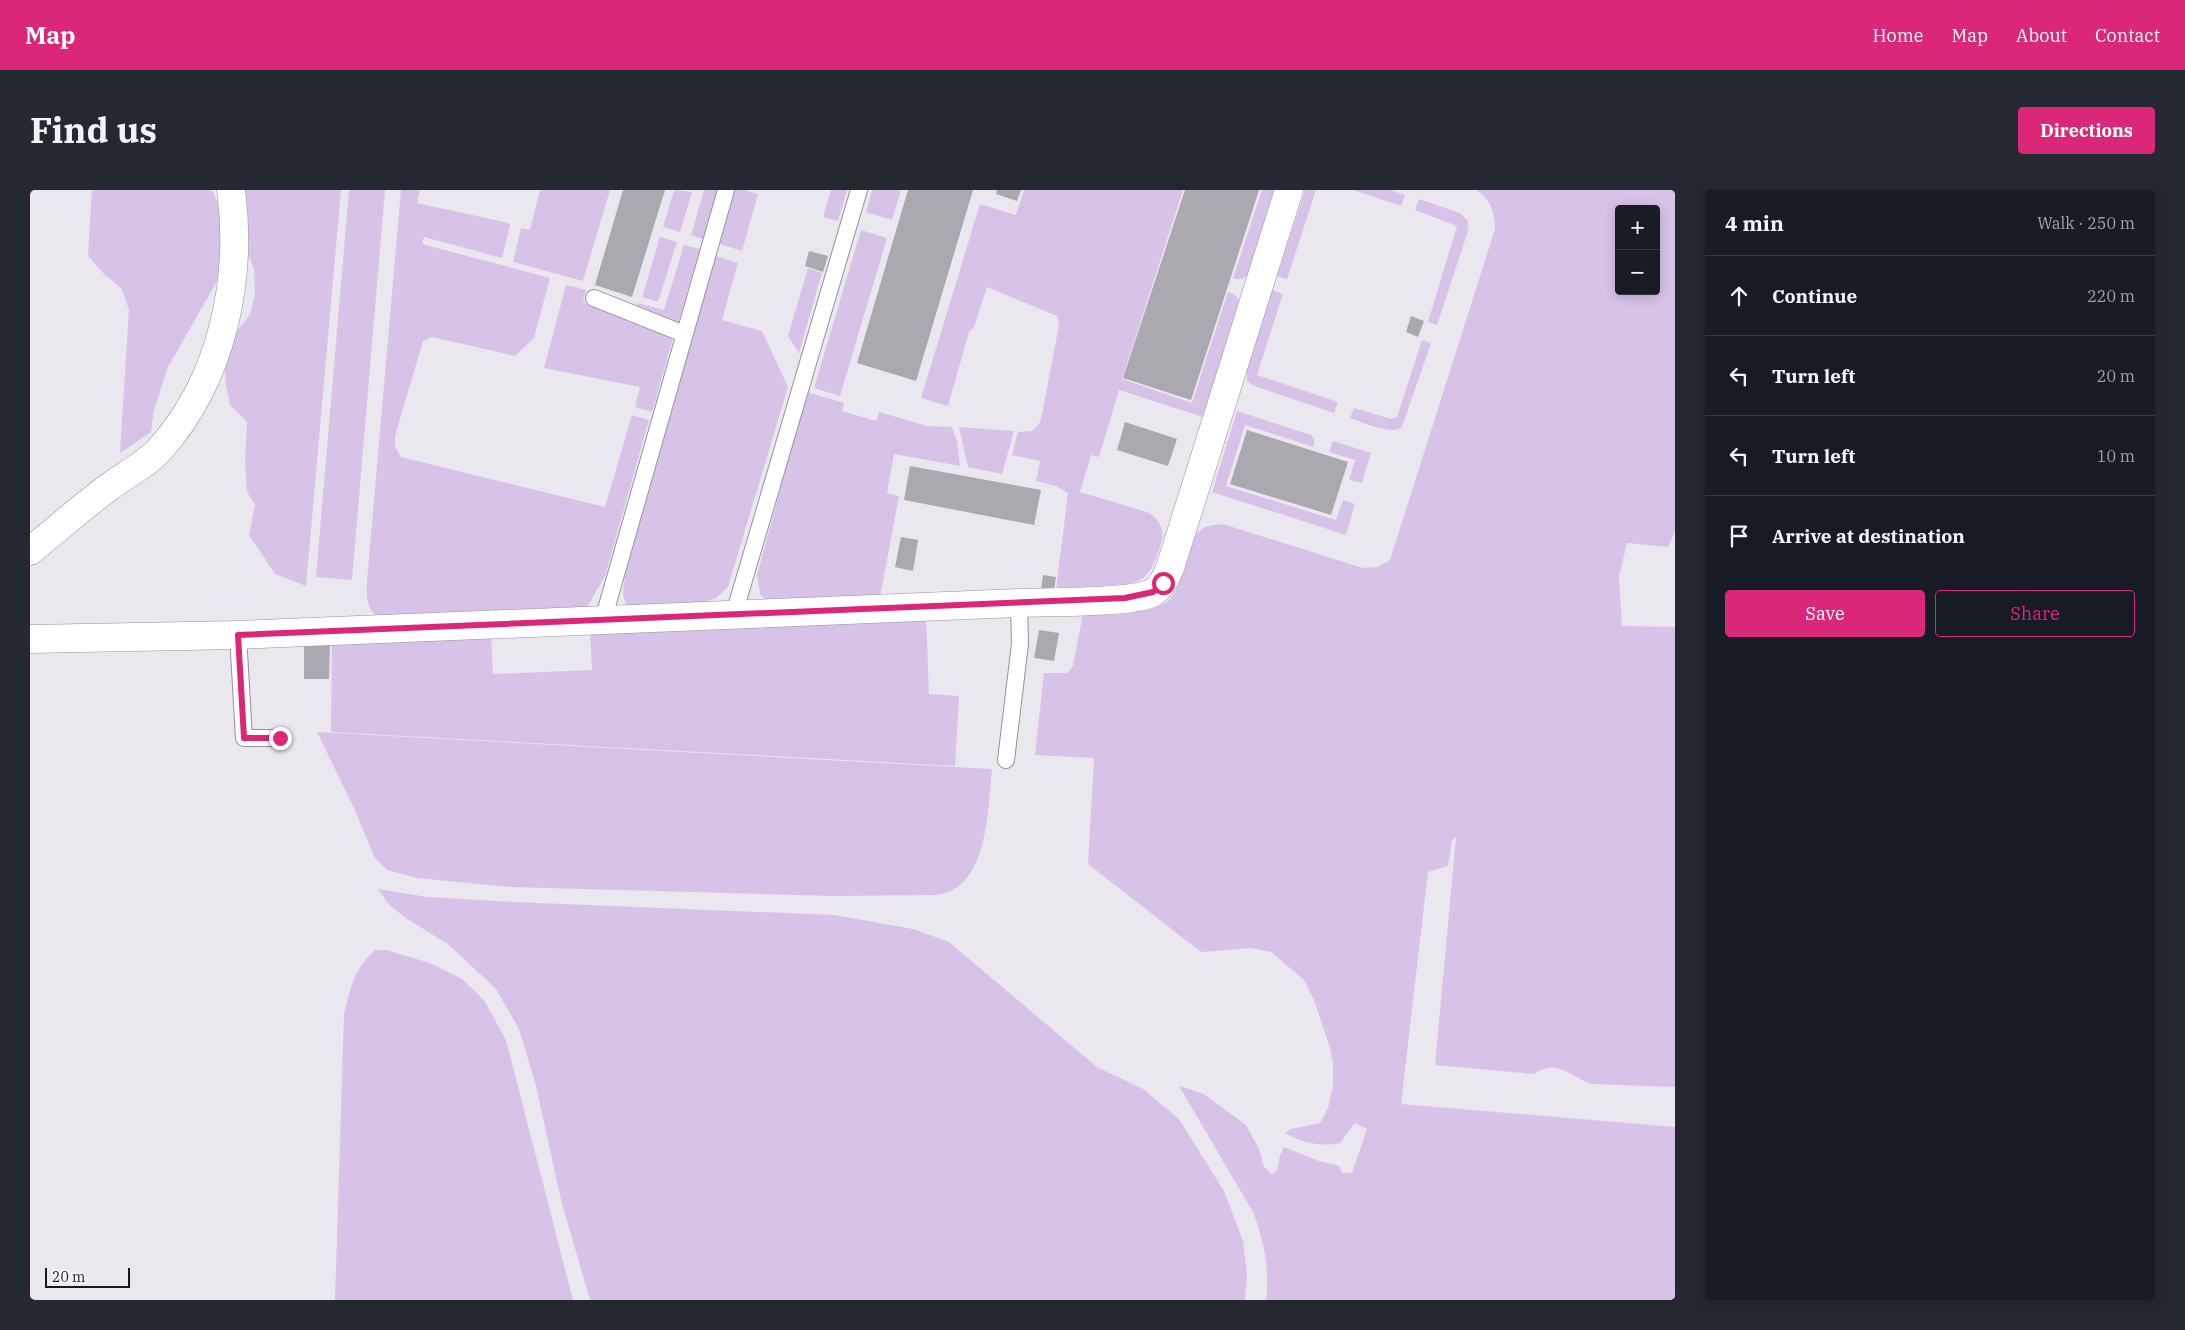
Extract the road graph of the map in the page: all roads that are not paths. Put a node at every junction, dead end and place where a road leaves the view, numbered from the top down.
1 (231, 190) edge
2 (726, 190) edge
3 (859, 190) edge
4 (1289, 190) edge
5 (594, 298) dead end
6 (684, 334) junction
7 (30, 551) edge
8 (1020, 603) junction
9 (734, 614) junction
10 (603, 620) junction
11 (238, 635) junction
12 (30, 639) edge
13 (280, 738) dead end
14 (1006, 760) dead end

1 - 7 street
2 - 6 lane
3 - 9 lane
4 - 8 street
5 - 6 lane
6 - 10 lane
8 - 9 street
8 - 14 lane
9 - 10 street
10 - 11 street
11 - 12 street
11 - 13 lane

